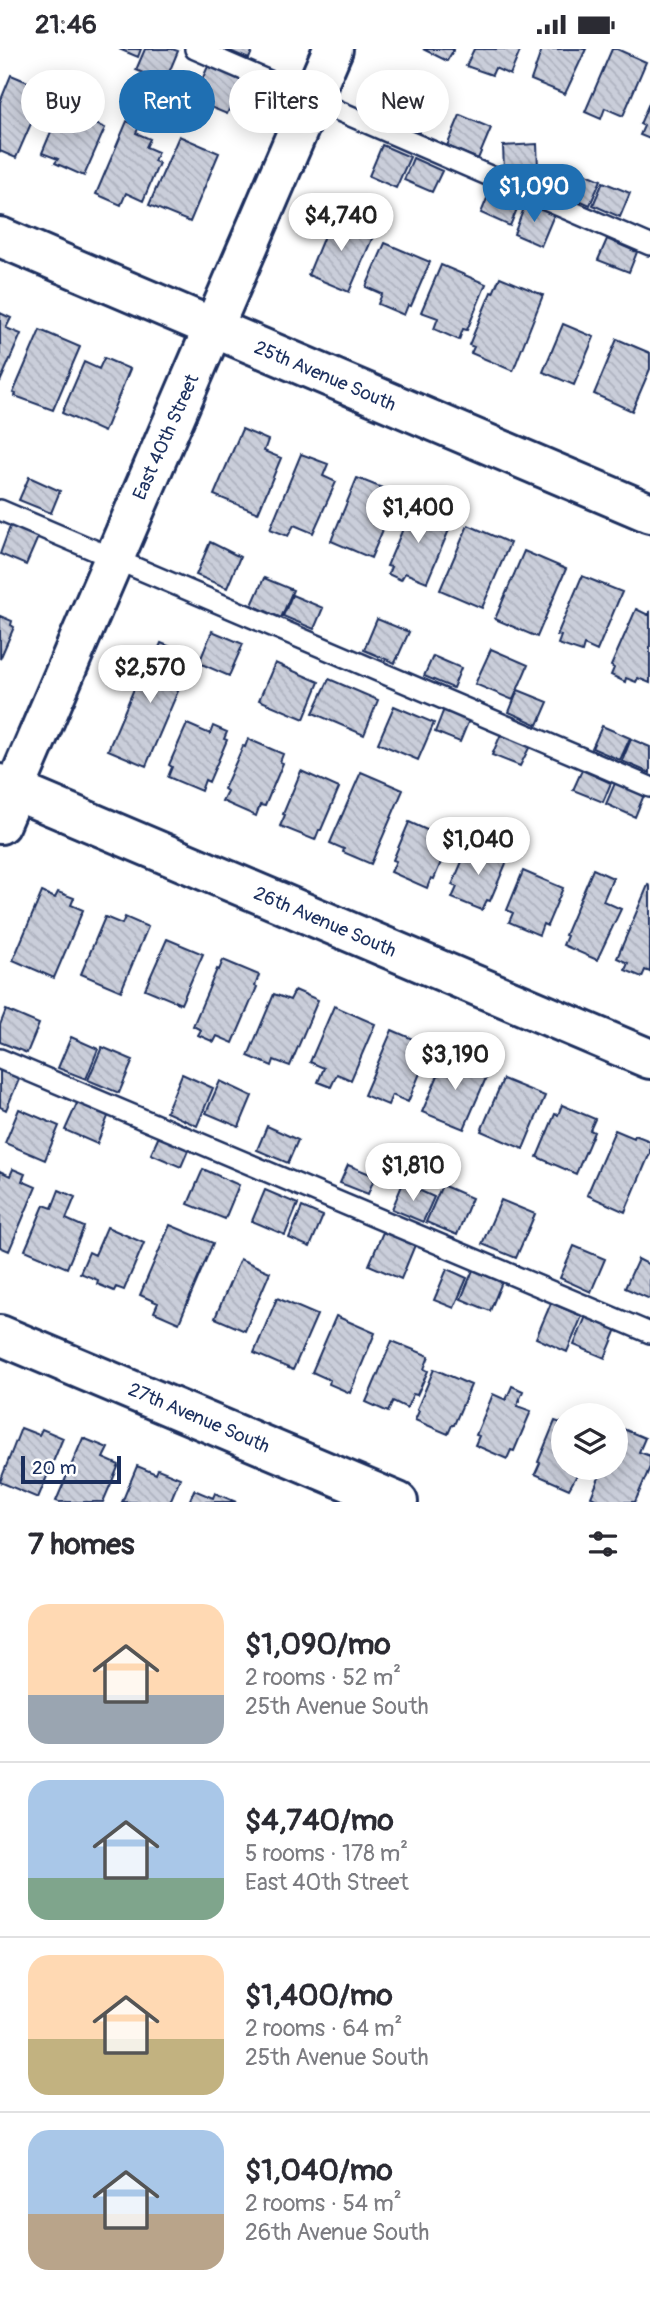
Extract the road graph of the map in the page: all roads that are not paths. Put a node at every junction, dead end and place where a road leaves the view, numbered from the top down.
1 (195, 49) edge
2 (334, 49) edge
3 (244, 70) edge
4 (325, 70) edge
5 (342, 112) edge
6 (298, 133) edge
7 (0, 237) edge
8 (650, 245) edge
9 (214, 329) junction
10 (0, 510) edge
11 (650, 513) edge
12 (113, 558) junction
13 (650, 786) edge
14 (5, 800) edge
15 (0, 1059) edge
16 (650, 1059) edge
17 (650, 1333) edge
18 (0, 1335) edge
19 (398, 1502) edge

1 - 3 lane
2 - 4 street, East 40th Street
5 - 8 lane
6 - 9 street, East 40th Street
7 - 9 street, 25th Avenue South
9 - 11 street, 25th Avenue South
9 - 12 street, East 40th Street
10 - 12 lane
12 - 13 lane
12 - 14 street, East 40th Street
14 - 16 street, 26th Avenue South
15 - 17 lane
18 - 19 street, 27th Avenue South

